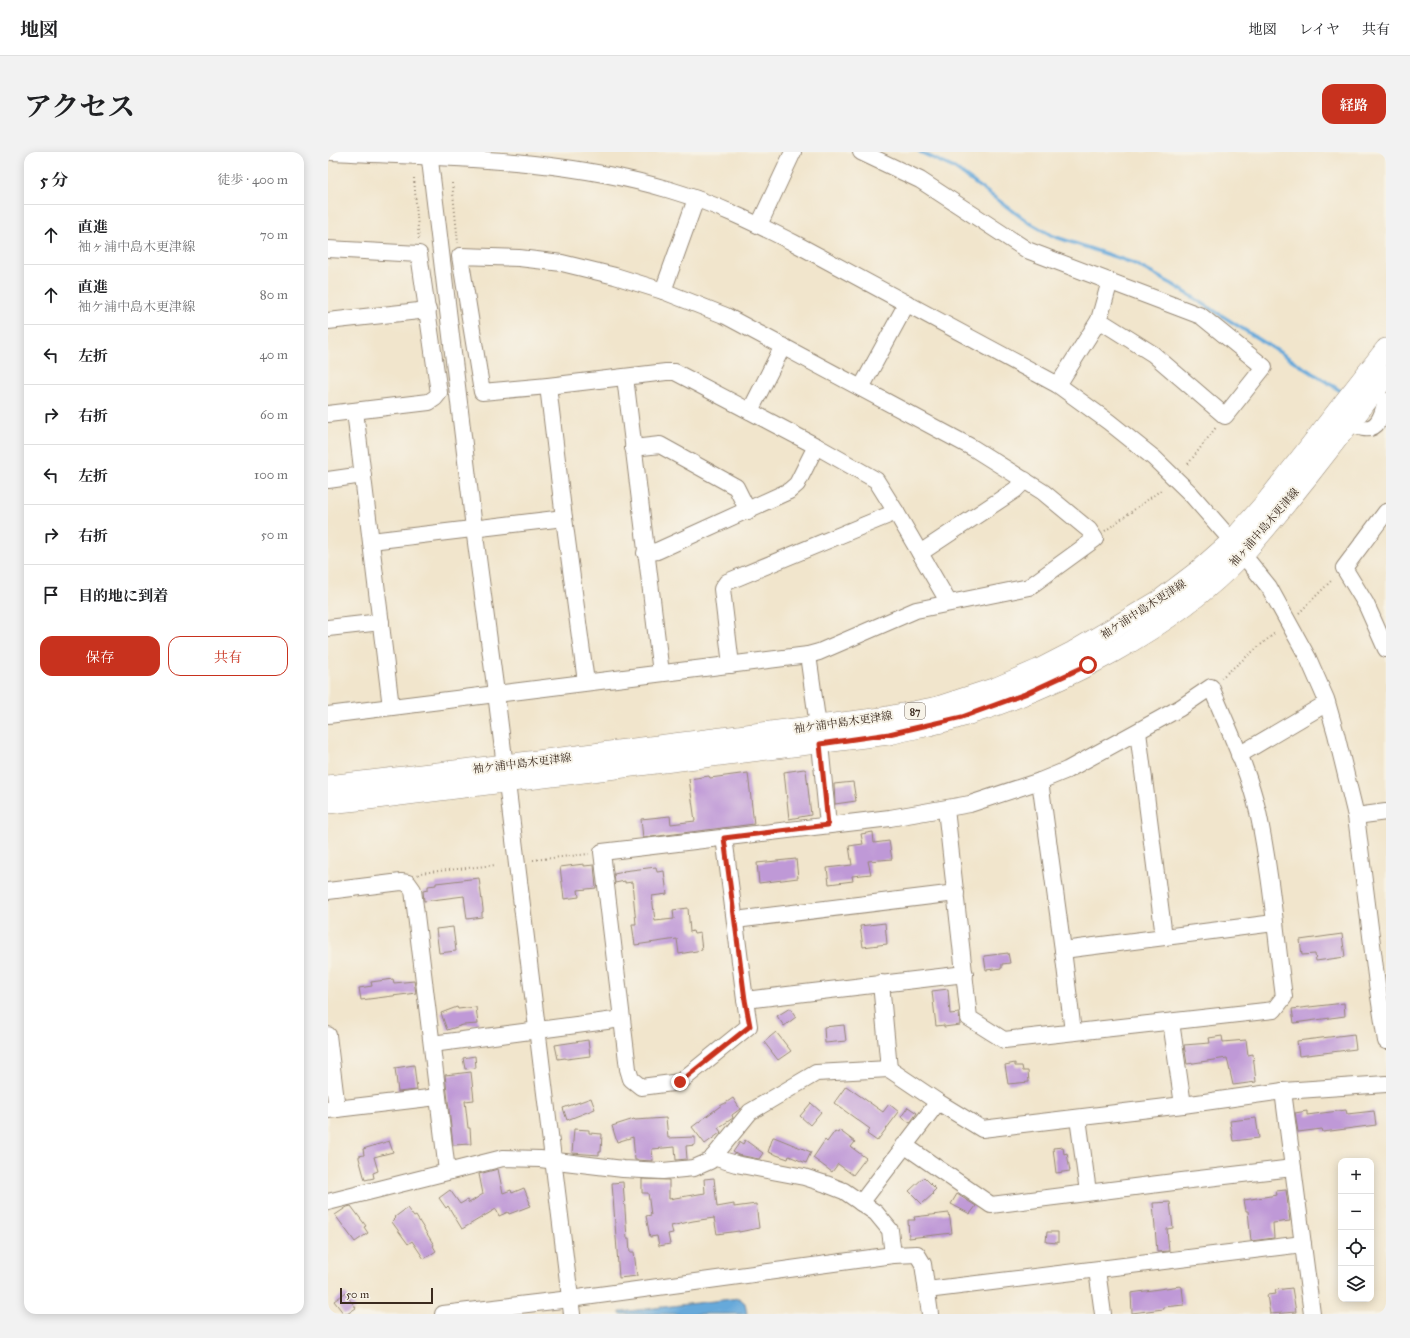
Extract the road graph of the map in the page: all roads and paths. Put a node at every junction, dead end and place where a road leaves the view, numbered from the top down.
1 (330, 152) edge
2 (793, 152) edge
3 (861, 152) edge
4 (429, 155) edge
5 (414, 178) dead end
6 (452, 183) dead end
7 (696, 199) junction
8 (759, 225) junction
9 (328, 249) edge
10 (420, 254) junction
11 (460, 256) junction
12 (1110, 281) junction
13 (663, 291) junction
14 (907, 303) junction
15 (428, 310) junction
16 (1100, 320) junction
17 (328, 321) edge
18 (783, 346) junction
19 (1382, 363) edge
20 (625, 377) junction
21 (548, 386) junction
22 (1058, 386) junction
23 (861, 388) junction
24 (1386, 400) edge
25 (355, 411) junction
26 (750, 411) junction
27 (328, 414) edge
28 (1225, 416) junction
29 (1350, 423) junction
30 (816, 446) junction
31 (633, 448) junction
32 (1188, 464) dead end
33 (363, 475) junction
34 (328, 480) edge
35 (1025, 480) junction
36 (1161, 490) dead end
37 (748, 511) junction
38 (896, 512) junction
39 (1386, 512) edge
40 (564, 518) junction
41 (474, 528) junction
42 (1095, 539) junction
43 (372, 541) junction
44 (1237, 547) junction
45 (645, 552) junction
46 (920, 553) junction
47 (1344, 568) junction
48 (948, 603) junction
49 (1299, 613) dead end
50 (381, 622) junction
51 (328, 628) edge
52 (1275, 633) dead end
53 (1386, 649) edge
54 (808, 655) junction
55 (731, 665) junction
56 (661, 673) junction
57 (586, 682) junction
58 (1211, 687) junction
59 (496, 693) junction
60 (1327, 702) junction
61 (391, 706) junction
62 (328, 715) edge
63 (962, 717) joint
64 (1138, 732) junction
65 (819, 735) junction
66 (1239, 755) junction
67 (506, 774) junction
68 (1040, 782) junction
69 (328, 786) edge
70 (328, 803) edge
71 (946, 809) junction
72 (1386, 812) edge
73 (1356, 816) junction
74 (828, 825) junction
75 (724, 838) junction
76 (602, 852) junction
77 (533, 860) dead end
78 (495, 866) dead end
79 (408, 883) junction
80 (328, 890) edge
81 (956, 893) junction
82 (735, 920) junction
83 (1274, 922) junction
84 (1164, 937) junction
85 (1063, 950) junction
86 (965, 974) junction
87 (881, 983) junction
88 (745, 1000) junction
89 (622, 1019) junction
90 (1171, 1022) junction
91 (537, 1030) junction
92 (1073, 1032) junction
93 (328, 1035) edge
94 (1386, 1041) edge
95 (432, 1044) junction
96 (329, 1055) edge
97 (889, 1069) junction
98 (1386, 1084) edge
99 (1283, 1091) junction
100 (437, 1097) junction
101 (938, 1102) junction
102 (1183, 1105) junction
103 (332, 1109) edge
104 (1078, 1118) junction
105 (904, 1146) junction
106 (713, 1157) junction
107 (552, 1160) junction
108 (1293, 1168) junction
109 (447, 1171) junction
110 (1088, 1192) junction
111 (328, 1202) edge
112 (862, 1202) junction
113 (1303, 1244) junction
114 (894, 1255) junction
115 (1097, 1270) junction
116 (927, 1290) junction
117 (571, 1306) edge
118 (465, 1313) edge
119 (443, 1314) edge
120 (930, 1314) edge
121 (1103, 1314) edge
122 (1312, 1314) edge

1 - 4 street
2 - 8 street
3 - 12 street
4 - 7 street
4 - 41 street
5 - 10 path
6 - 11 path
7 - 8 street
7 - 13 street
8 - 14 street
9 - 10 street
10 - 15 street
11 - 13 street
11 - 21 street
12 - 16 street
12 - 28 street
13 - 18 street
14 - 22 street
14 - 23 street
15 - 17 street
15 - 25 street
16 - 22 street
16 - 28 street
18 - 23 street
18 - 26 street
19 - 29 main road, 袖ヶ浦中島木更津線 / 87
19 - 44 main road, 袖ケ浦中島木更津線 / 87
20 - 21 street
20 - 26 street
20 - 31 street
21 - 40 street
22 - 44 street
23 - 35 street
24 - 29 street
25 - 27 street
25 - 33 street
26 - 30 street
28 - 32 path
29 - 44 main road, 袖ヶ浦中島木更津線 / 87
30 - 37 street
30 - 38 street
31 - 37 street
31 - 45 street
33 - 34 street
33 - 43 street
35 - 42 street
35 - 46 street
36 - 42 path
37 - 45 street
38 - 46 street
38 - 55 street
39 - 47 street
40 - 41 street
40 - 57 street
41 - 43 street
41 - 59 street
42 - 48 street
43 - 50 street
44 - 60 street
44 - 63 main road, 袖ヶ浦中島木更津線 / 87
44 - 65 main road, 袖ケ浦中島木更津線 / 87
45 - 56 street
46 - 48 street
47 - 49 path
47 - 53 street
48 - 54 street
50 - 51 street
50 - 61 street
52 - 58 path
54 - 55 street
54 - 65 street
55 - 56 street
56 - 57 street
57 - 59 street
58 - 64 street
58 - 66 street
59 - 61 street
59 - 67 street
60 - 66 street
60 - 73 street
61 - 62 street
63 - 65 main road, 袖ケ浦中島木更津線 / 87
64 - 68 street
64 - 84 street
65 - 67 main road, 袖ケ浦中島木更津線 / 87
65 - 74 street
66 - 83 street
67 - 69 main road, 袖ケ浦中島木更津線 / 87
67 - 70 main road, 袖ケ浦中島木更津線 / 87
67 - 91 street
68 - 71 street
68 - 85 street
71 - 74 street
71 - 81 street
72 - 73 street
73 - 94 street
74 - 75 street
75 - 76 street
75 - 82 street
76 - 77 path
76 - 89 street
78 - 79 path
79 - 80 street
79 - 95 street
81 - 82 street
81 - 86 street
82 - 88 street
83 - 84 street
83 - 90 street
84 - 85 street
85 - 92 street
86 - 87 street
86 - 92 street
87 - 88 street
87 - 97 street
88 - 89 street
89 - 91 street
90 - 92 street
90 - 102 street
91 - 95 street
91 - 107 street
93 - 96 street
95 - 100 street
96 - 103 street
97 - 101 street
97 - 106 street
98 - 99 street
99 - 102 street
99 - 108 street
100 - 103 street
100 - 109 street
101 - 104 street
101 - 105 street
102 - 104 street
104 - 110 street
105 - 110 street
105 - 112 street
106 - 107 street
106 - 112 street
107 - 109 street
107 - 117 street
108 - 110 street
108 - 113 street
109 - 111 street
112 - 114 street
113 - 115 street
113 - 122 street
114 - 116 street
114 - 117 street
115 - 116 street
115 - 121 street
116 - 120 street
117 - 118 street
118 - 119 street

